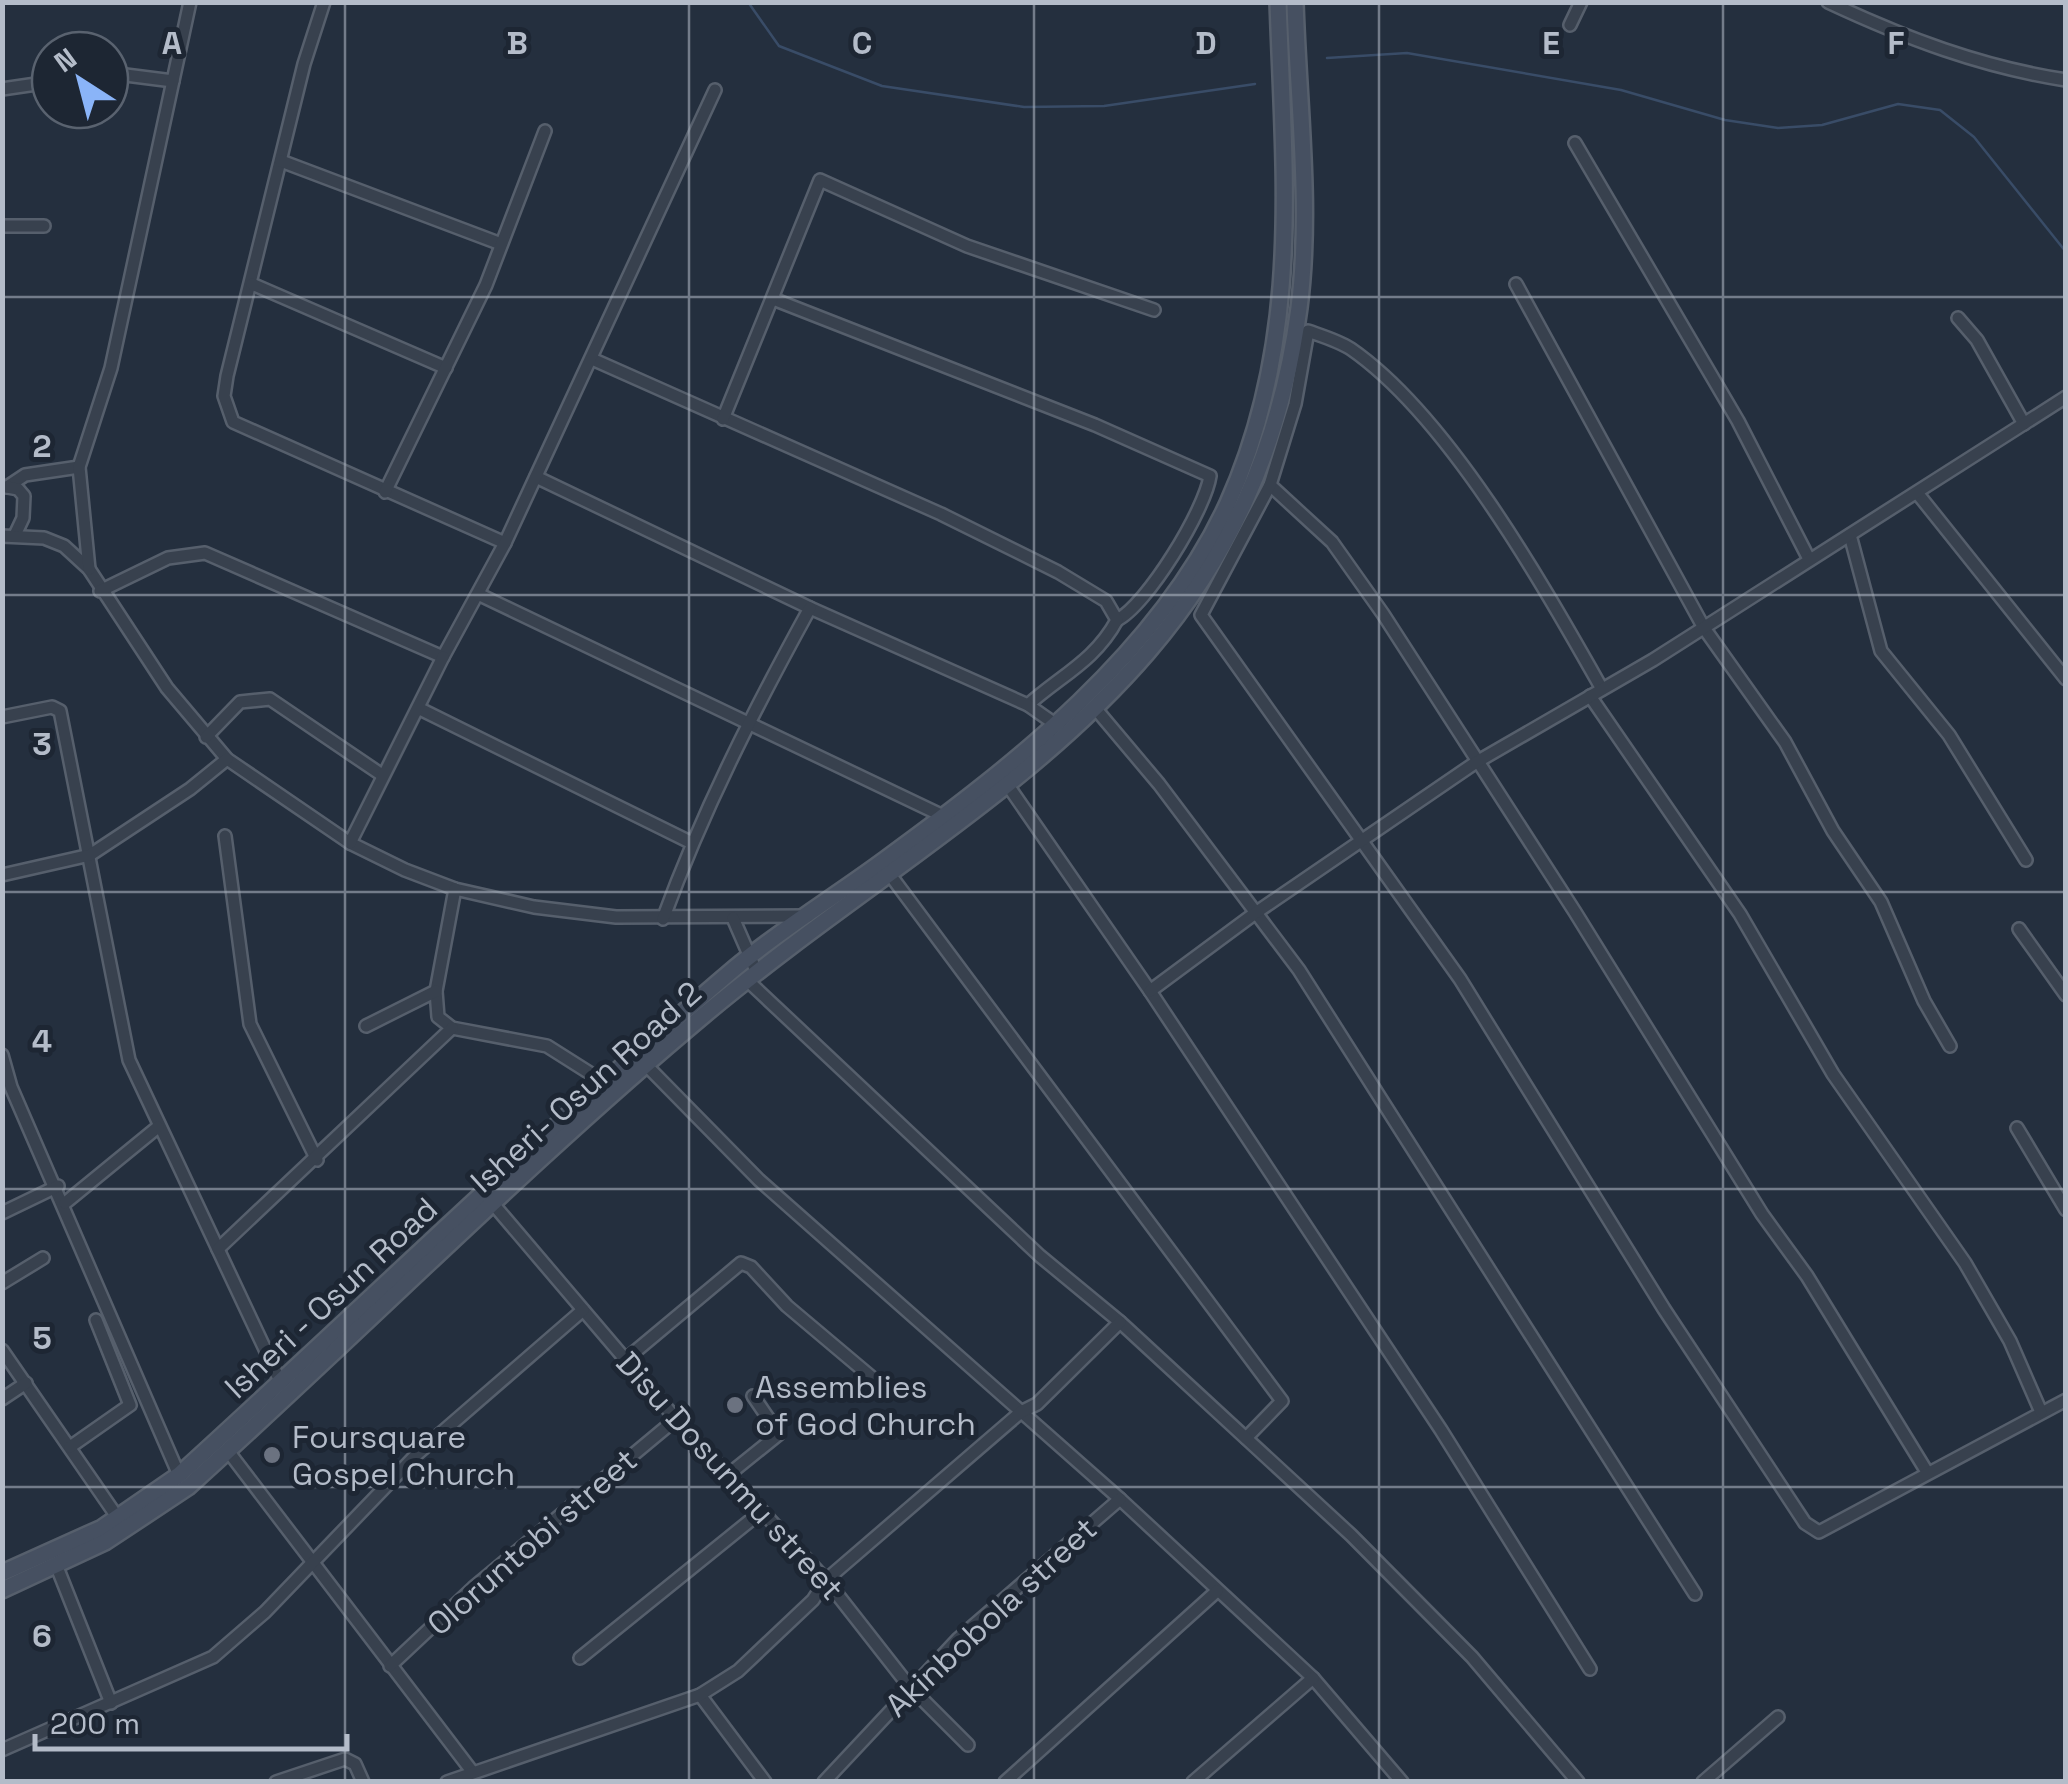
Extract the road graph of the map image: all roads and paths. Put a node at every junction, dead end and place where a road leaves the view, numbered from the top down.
1 (190, 2) edge
2 (324, 2) edge
3 (1278, 2) edge
4 (1295, 2) edge
5 (1581, 2) edge
6 (1828, 2) edge
7 (1570, 25) dead end
8 (130, 76) edge
9 (2066, 80) edge
10 (172, 81) junction
11 (30, 85) edge
12 (2, 89) edge
13 (715, 90) dead end
14 (545, 131) dead end
15 (1575, 143) dead end
16 (281, 161) junction
17 (2, 226) edge
18 (44, 226) dead end
19 (501, 244) junction
20 (252, 284) junction
21 (1516, 284) dead end
22 (774, 298) junction
23 (1154, 310) dead end
24 (1958, 318) dead end
25 (592, 359) junction
26 (446, 368) junction
27 (2066, 397) edge
28 (724, 419) junction
29 (2024, 424) junction
30 (79, 467) junction
31 (536, 477) junction
32 (1270, 485) junction
33 (5, 487) edge
34 (384, 492) junction
35 (1918, 494) junction
36 (1850, 535) junction
37 (9, 536) edge
38 (505, 542) junction
39 (1809, 559) junction
40 (89, 569) junction
41 (100, 591) junction
42 (478, 594) junction
43 (810, 608) junction
44 (1117, 620) junction
45 (1704, 628) junction
46 (444, 657) junction
47 (2066, 680) edge
48 (1602, 689) junction
49 (1590, 696) junction
50 (1028, 705) junction
51 (418, 708) junction
52 (1095, 708) junction
53 (2, 717) edge
54 (747, 722) junction
55 (1054, 724) junction
56 (206, 738) junction
57 (227, 759) junction
58 (1475, 763) junction
59 (382, 776) junction
60 (1009, 787) junction
61 (942, 816) junction
62 (225, 836) dead end
63 (1364, 839) junction
64 (690, 842) junction
65 (350, 843) junction
66 (90, 855) junction
67 (2026, 860) dead end
68 (2, 874) edge
69 (891, 876) junction
70 (456, 889) junction
71 (806, 913) junction
72 (1254, 914) junction
73 (733, 918) junction
74 (664, 919) junction
75 (818, 926) junction
76 (2018, 929) dead end
77 (749, 956) junction
78 (752, 977) junction
79 (436, 991) junction
80 (1150, 991) junction
81 (2066, 995) edge
82 (366, 1026) dead end
83 (452, 1028) junction
84 (1950, 1046) dead end
85 (2, 1055) edge
86 (648, 1066) junction
87 (607, 1084) junction
88 (7, 1088) edge
89 (158, 1127) junction
90 (2017, 1128) dead end
91 (318, 1160) junction
92 (58, 1186) junction
93 (65, 1203) junction
94 (494, 1206) junction
95 (2066, 1210) edge
96 (2, 1214) edge
97 (218, 1249) junction
98 (43, 1258) dead end
99 (2, 1283) edge
100 (583, 1310) junction
101 (96, 1320) dead end
102 (1120, 1322) junction
103 (4, 1356) edge
104 (626, 1360) junction
105 (280, 1381) junction
106 (876, 1381) dead end
107 (26, 1383) junction
108 (753, 1396) dead end
109 (2, 1400) edge
110 (2066, 1400) edge
111 (1021, 1412) junction
112 (2041, 1412) junction
113 (676, 1419) junction
114 (1246, 1438) junction
115 (70, 1447) junction
116 (228, 1451) junction
117 (1927, 1472) junction
118 (728, 1475) junction
119 (179, 1476) junction
120 (1120, 1498) junction
121 (762, 1511) junction
122 (118, 1518) junction
123 (312, 1560) junction
124 (57, 1568) junction
125 (2, 1572) edge
126 (826, 1580) junction
127 (2, 1590) edge
128 (1216, 1591) junction
129 (1694, 1594) dead end
130 (580, 1658) dead end
131 (390, 1666) junction
132 (1590, 1668) dead end
133 (1313, 1678) junction
134 (909, 1686) junction
135 (700, 1696) junction
136 (111, 1703) junction
137 (1778, 1717) dead end
138 (968, 1745) dead end
139 (2, 1750) edge
140 (471, 1770) junction
141 (276, 1782) edge
142 (363, 1782) edge
143 (447, 1782) edge
144 (765, 1782) edge
145 (824, 1782) edge
146 (1005, 1782) edge
147 (1193, 1782) edge
148 (1402, 1782) edge
149 (1578, 1782) edge
150 (1704, 1782) edge

1 - 10 street
2 - 16 street
3 - 55 main road, Isheri - Osun Road
4 - 52 main road, Isheri- Osun Road 2
5 - 7 street
6 - 9 street
8 - 10 street
10 - 30 street
11 - 12 street
13 - 25 street
14 - 19 street
15 - 39 street
16 - 19 street
16 - 20 street
17 - 18 street
19 - 26 street
20 - 26 street
20 - 34 street
21 - 45 street
22 - 23 street
22 - 28 street
22 - 44 street
24 - 29 street
25 - 28 street
25 - 31 street
26 - 34 street
27 - 29 street
28 - 44 street
29 - 35 street
30 - 33 street
30 - 40 street
31 - 38 street
31 - 43 street
32 - 48 street
32 - 58 street
32 - 63 street
33 - 37 street
34 - 38 street
35 - 36 street
35 - 47 street
36 - 39 street
36 - 67 street
37 - 40 street
38 - 42 street
39 - 45 street
40 - 41 street
41 - 46 street
41 - 56 street
42 - 46 street
42 - 54 street
43 - 50 street
43 - 54 street
44 - 50 street
45 - 48 street
45 - 84 street
46 - 51 street
48 - 49 street
49 - 58 street
49 - 112 street
50 - 55 street
51 - 59 street
51 - 64 street
52 - 60 main road, Isheri- Osun Road 2
52 - 72 street
53 - 66 street
54 - 61 street
54 - 64 street
55 - 61 main road, Isheri - Osun Road
56 - 57 street
56 - 59 street
57 - 65 street
57 - 66 street
58 - 63 street
58 - 117 street
59 - 65 street
60 - 69 main road, Isheri- Osun Road 2
60 - 80 street
61 - 71 main road, Isheri - Osun Road
62 - 91 street
63 - 72 street
63 - 117 street
64 - 74 street
65 - 70 street
66 - 68 street
66 - 89 street
69 - 75 main road, Isheri- Osun Road 2
69 - 114 street
70 - 74 street
70 - 79 street
71 - 73 street
71 - 75 street
71 - 77 main road, Isheri - Osun Road
72 - 80 street
72 - 129 street
73 - 74 street
73 - 77 street
75 - 78 main road, Isheri- Osun Road 2
76 - 81 street
77 - 78 street
77 - 87 main road, Isheri - Osun Road
78 - 86 main road, Isheri- Osun Road 2
78 - 102 street
79 - 82 street
79 - 83 street
80 - 132 street
83 - 87 street
83 - 91 street
85 - 88 street
86 - 94 main road, Isheri- Osun Road 2
86 - 111 street
87 - 105 main road, Isheri - Osun Road
88 - 92 street
89 - 93 street
89 - 97 street
90 - 95 street
91 - 97 street
92 - 93 street
92 - 96 street
93 - 119 street
94 - 100 street, Disu Dosunmu street
94 - 116 main road, Isheri- Osun Road 2
97 - 105 street
98 - 99 street
100 - 104 street, Disu Dosunmu street
100 - 123 street
101 - 115 street
102 - 111 street
102 - 114 street
103 - 107 street
104 - 106 street
104 - 113 street, Disu Dosunmu street
105 - 119 main road, Isheri - Osun Road
107 - 109 street
107 - 115 street
108 - 118 street
110 - 112 street
111 - 120 street
111 - 126 street
112 - 117 street
113 - 118 street, Disu Dosunmu street
113 - 131 street, Oloruntobi street
114 - 149 street
115 - 122 street
116 - 123 street
116 - 124 main road, Isheri- Osun Road 2
118 - 121 street, Disu Dosunmu street
119 - 122 main road, Isheri - Osun Road
120 - 128 street
120 - 134 street, Akinbobola street
121 - 126 street, Disu Dosunmu street
121 - 130 street
122 - 125 main road, Isheri - Osun Road
123 - 131 street
123 - 136 street
124 - 127 main road, Isheri- Osun Road 2
124 - 136 street
126 - 134 street, Disu Dosunmu street
126 - 135 street
128 - 133 street
128 - 146 street
131 - 140 street
133 - 147 street
133 - 148 street
134 - 138 street, Disu Dosunmu street
134 - 145 street, Akinbobola street
135 - 140 street
135 - 144 street
136 - 139 street
137 - 150 street
140 - 143 street
141 - 142 street

